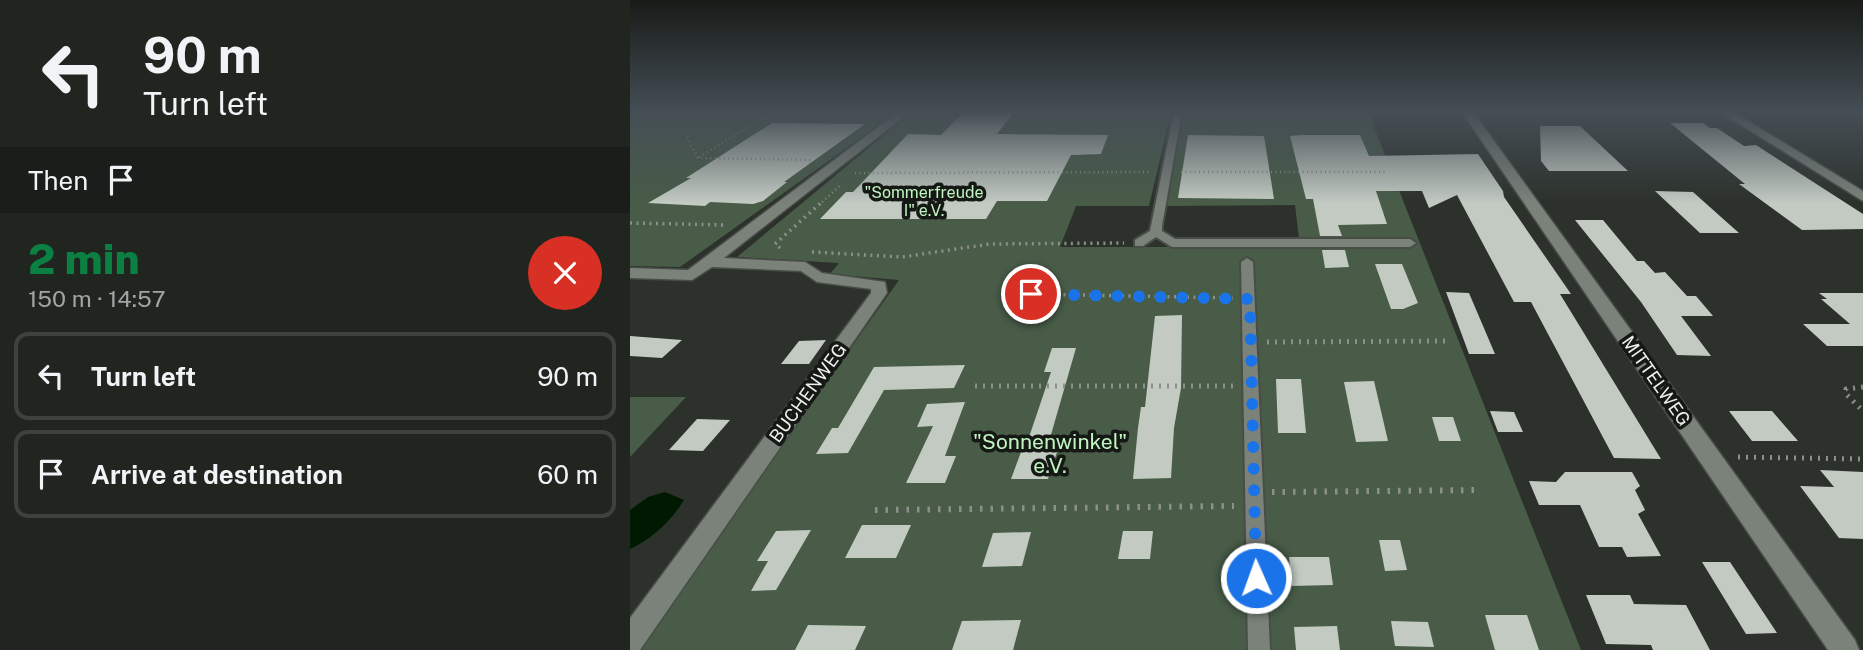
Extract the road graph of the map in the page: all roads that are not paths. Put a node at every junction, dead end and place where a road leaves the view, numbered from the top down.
1 (866, 142) edge
2 (1172, 142) edge
3 (1487, 142) edge
4 (1773, 142) edge
5 (1863, 197) edge
6 (1156, 232) junction
7 (1139, 243) road end
8 (1410, 243) dead end
9 (709, 262) junction
10 (1247, 262) dead end
11 (630, 273) edge
12 (630, 641) edge
13 (1259, 650) edge
14 (1845, 650) edge

1 - 9 street
2 - 6 lane
3 - 14 street, MITTELWEG
4 - 5 street
6 - 7 lane
6 - 8 lane
9 - 11 street
9 - 12 street, BUCHENWEG
10 - 13 lane

